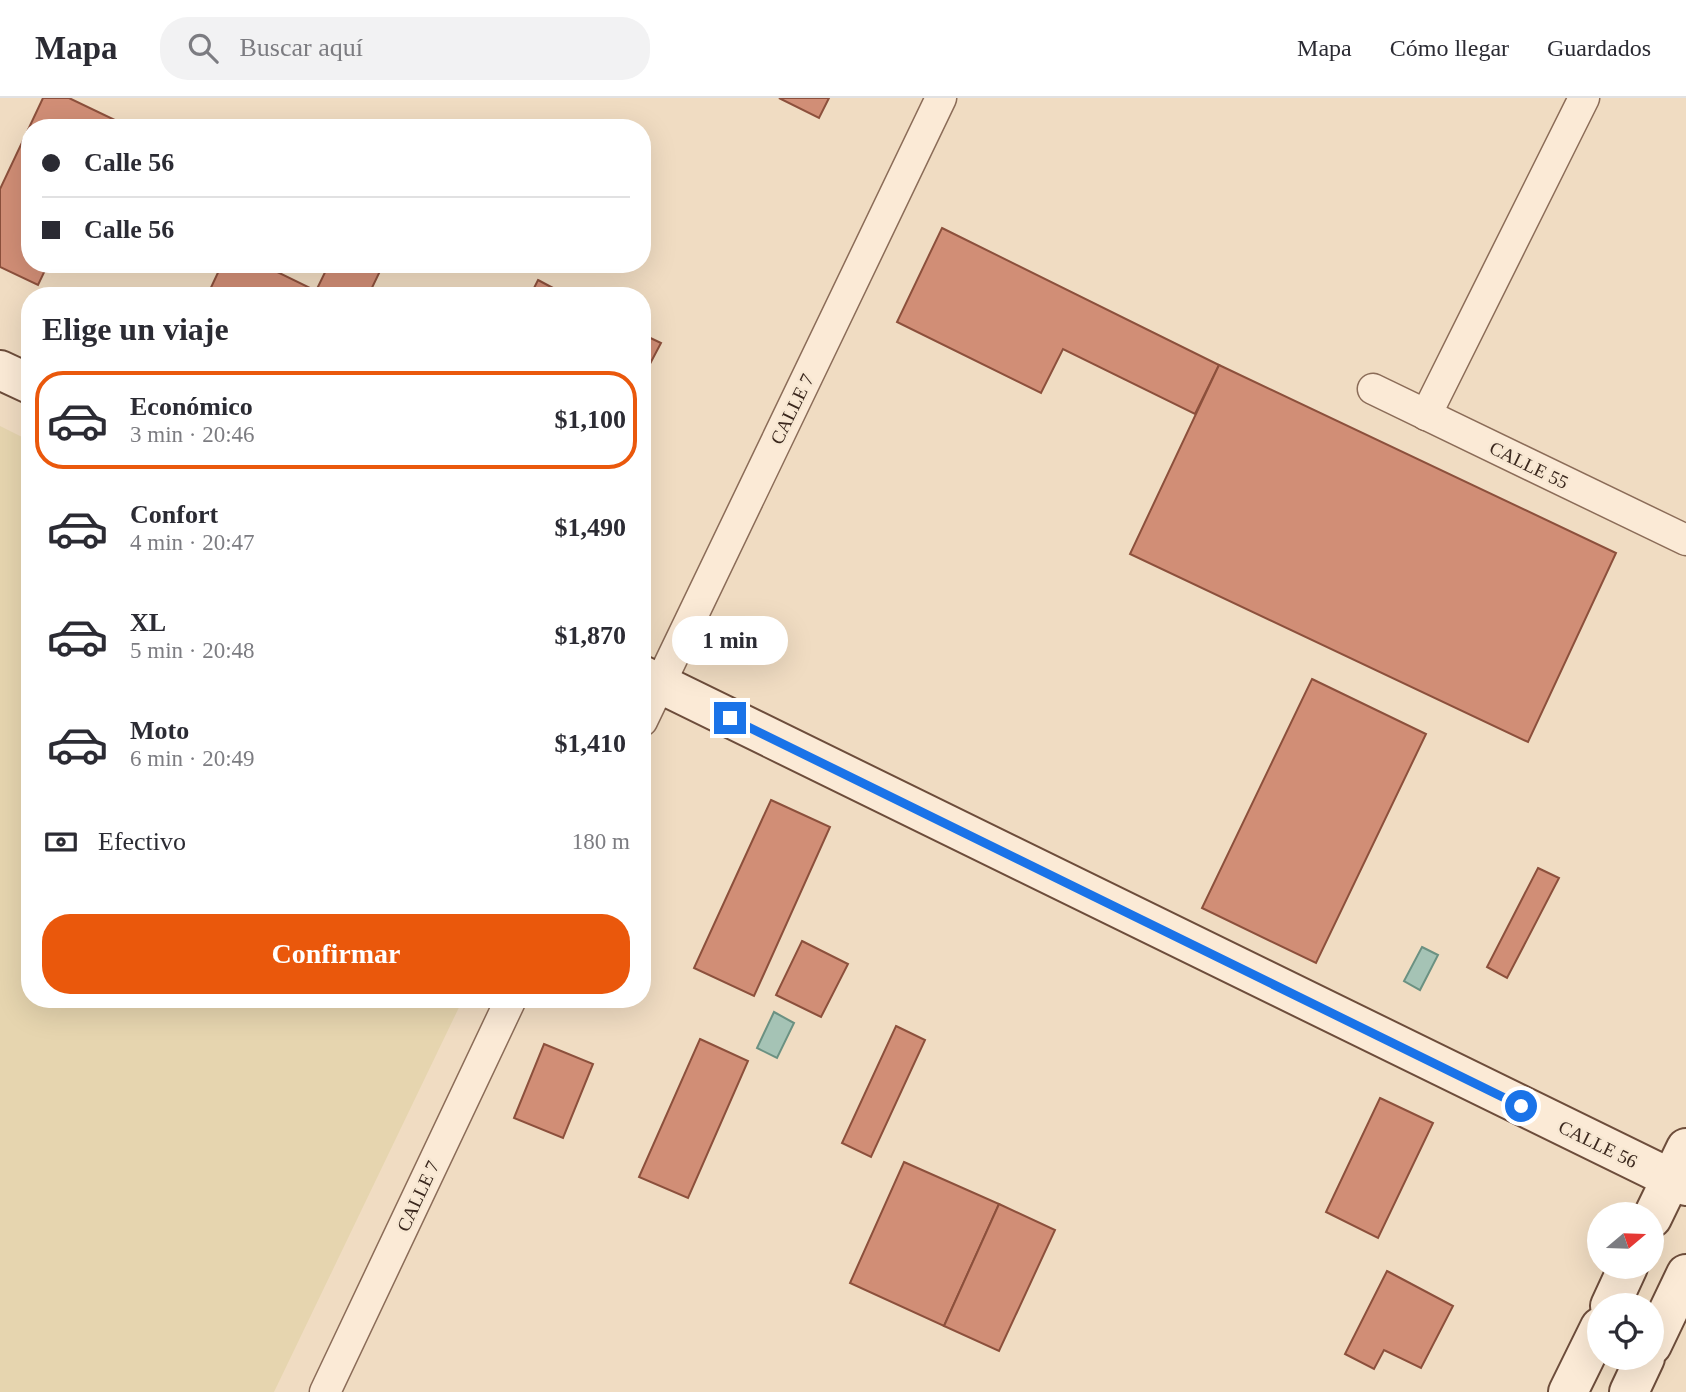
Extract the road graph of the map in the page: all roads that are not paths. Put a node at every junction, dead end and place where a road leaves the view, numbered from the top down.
1 (941, 98) edge
2 (1584, 98) edge
3 (0, 370) edge
4 (21, 380) edge
5 (1373, 389) dead end
6 (1426, 415) junction
7 (1686, 540) edge
8 (651, 679) edge
9 (507, 1008) edge
10 (1681, 1172) edge
11 (1662, 1202) edge
12 (1686, 1274) edge
13 (1664, 1320) edge
14 (1587, 1353) edge
15 (1640, 1370) edge
16 (325, 1392) edge
17 (1568, 1392) edge
18 (1629, 1392) edge

1 - 8 street, CALLE 7
2 - 6 street
3 - 4 main road
5 - 6 street, CALLE 55
6 - 7 street, CALLE 55
8 - 10 main road, CALLE 56
9 - 16 street, CALLE 7
10 - 11 main road
12 - 13 main road
14 - 17 main road
15 - 18 main road

